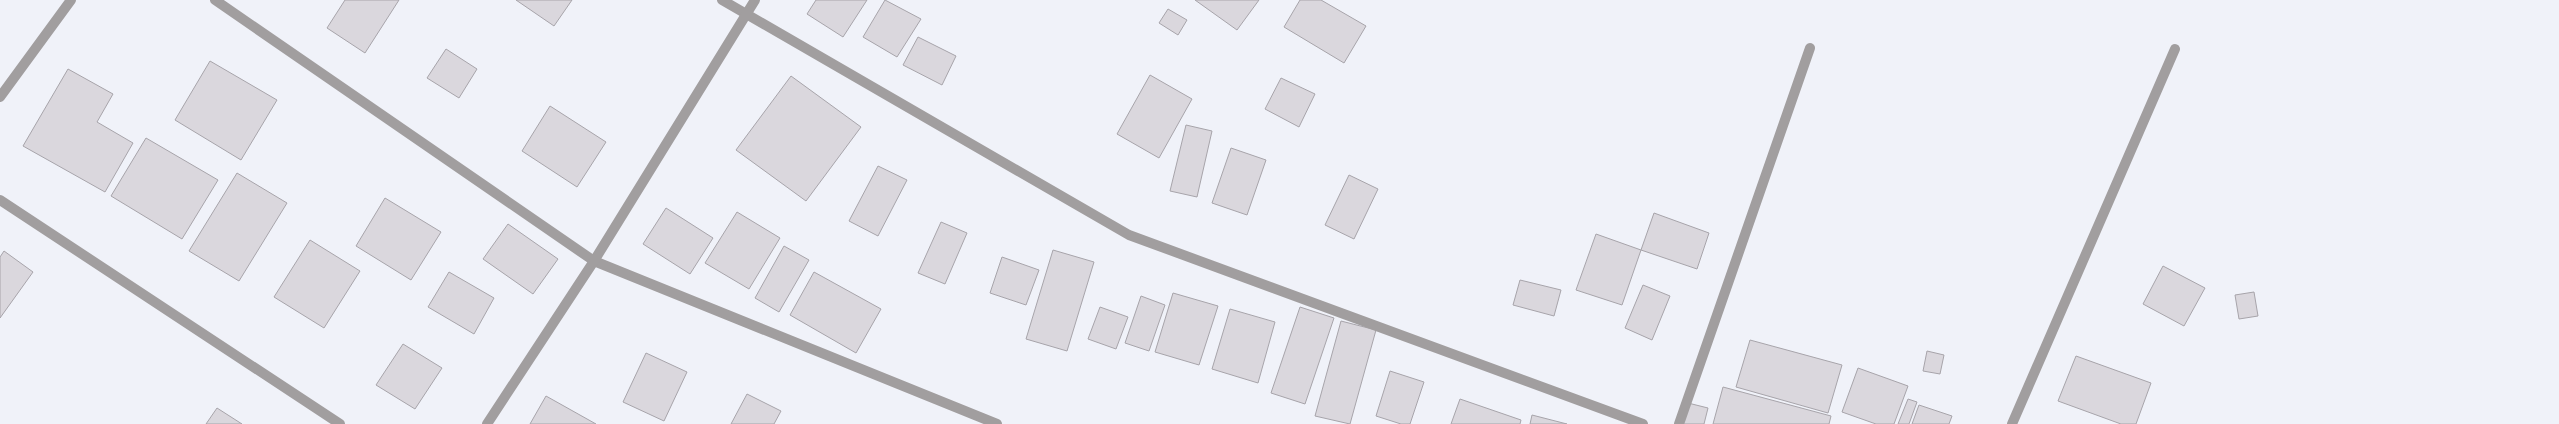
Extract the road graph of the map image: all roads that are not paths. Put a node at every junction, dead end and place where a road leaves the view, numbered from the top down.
1 (71, 0) edge
2 (215, 0) edge
3 (722, 0) edge
4 (754, 0) edge
5 (745, 14) junction
6 (1810, 48) dead end
7 (2175, 49) dead end
8 (0, 97) edge
9 (0, 200) edge
10 (594, 261) junction
11 (340, 424) edge
12 (487, 424) edge
13 (997, 424) edge
14 (1643, 424) edge
15 (1679, 424) edge
16 (2012, 424) edge

1 - 8 street
2 - 10 street
3 - 5 street
4 - 5 street
5 - 10 street
5 - 14 street
6 - 15 street
7 - 16 street
9 - 11 street
10 - 12 street
10 - 13 street

